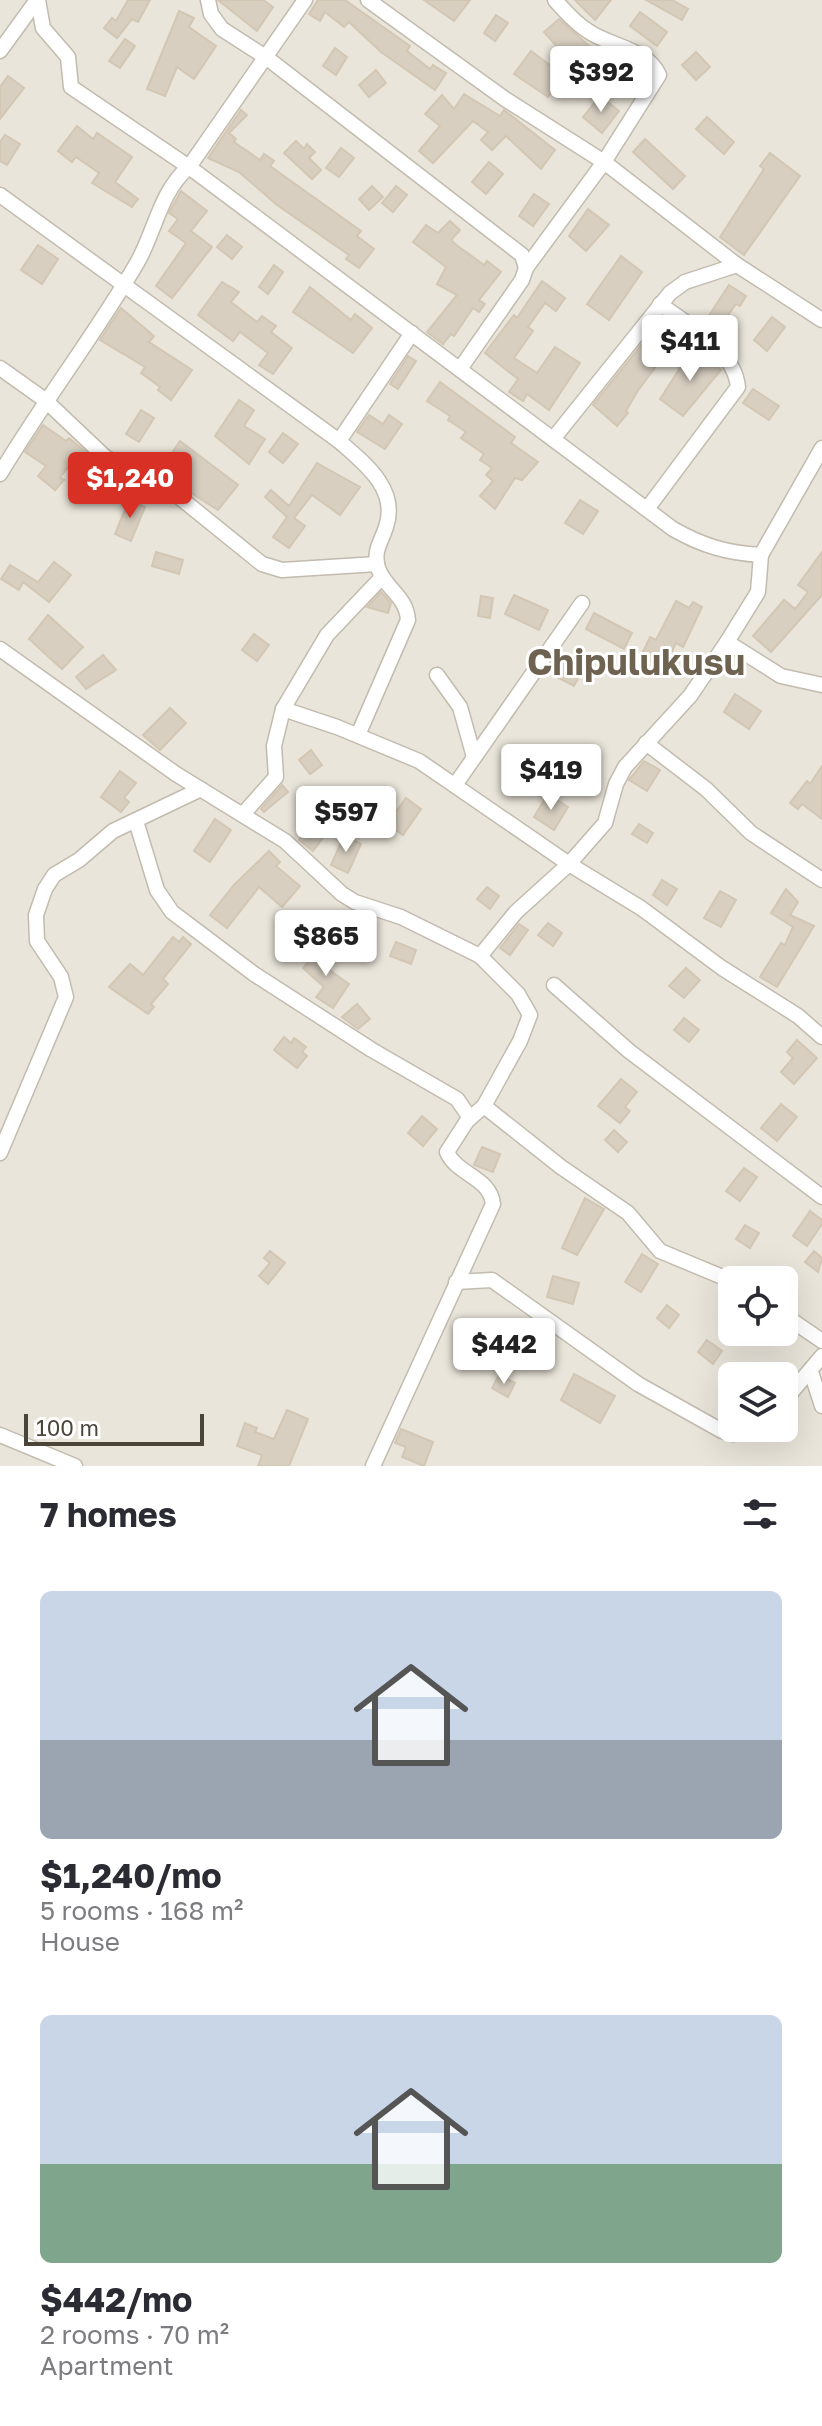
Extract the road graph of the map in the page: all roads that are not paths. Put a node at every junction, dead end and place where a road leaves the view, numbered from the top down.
1 (37, 0) edge
2 (208, 0) edge
3 (305, 0) edge
4 (368, 0) edge
5 (555, 0) edge
6 (0, 51) edge
7 (267, 58) junction
8 (604, 162) junction
9 (189, 167) junction
10 (0, 195) edge
11 (737, 265) junction
12 (526, 268) junction
13 (124, 283) junction
14 (660, 304) junction
15 (822, 320) edge
16 (412, 333) junction
17 (0, 368) edge
18 (460, 369) junction
19 (45, 400) junction
20 (553, 439) junction
21 (339, 441) junction
22 (822, 448) edge
23 (0, 474) edge
24 (647, 509) junction
25 (761, 555) junction
26 (379, 571) junction
27 (582, 603) dead end
28 (727, 642) junction
29 (0, 649) edge
30 (437, 675) dead end
31 (822, 685) edge
32 (283, 709) junction
33 (358, 735) junction
34 (646, 743) junction
35 (474, 757) junction
36 (455, 785) junction
37 (201, 789) junction
38 (244, 813) junction
39 (136, 821) junction
40 (569, 864) junction
41 (822, 880) edge
42 (480, 956) junction
43 (554, 985) dead end
44 (822, 1037) edge
45 (484, 1106) junction
46 (470, 1118) junction
47 (0, 1153) edge
48 (822, 1197) edge
49 (718, 1275) edge
50 (456, 1282) junction
51 (798, 1325) edge
52 (822, 1341) edge
53 (822, 1356) edge
54 (811, 1372) junction
55 (798, 1386) edge
56 (822, 1406) edge
57 (718, 1429) edge
58 (0, 1435) edge
59 (75, 1466) edge
60 (373, 1466) edge

1 - 6 street
1 - 9 street
2 - 7 street
3 - 7 street
4 - 8 street
5 - 8 street
7 - 9 street
7 - 12 street
8 - 11 street
8 - 12 street
9 - 13 street
9 - 16 street
10 - 13 street
11 - 14 street
11 - 15 street
12 - 18 street
13 - 19 street
13 - 21 street
14 - 20 street
14 - 24 street
16 - 18 street
16 - 21 street
17 - 19 street
18 - 20 street
19 - 23 street
19 - 26 street
20 - 24 street
21 - 26 street
22 - 25 street
24 - 25 street
25 - 28 street
26 - 32 street
26 - 33 street
27 - 35 street
28 - 31 street
28 - 34 street
29 - 37 street
30 - 35 street
32 - 33 street
32 - 38 street
33 - 36 street
34 - 40 street
34 - 41 street
35 - 36 street
36 - 40 street
37 - 38 street
37 - 39 street
38 - 42 street
39 - 46 street
39 - 47 street
40 - 42 street
40 - 44 street
42 - 45 street
43 - 48 street
45 - 46 street
45 - 49 street
46 - 50 street
50 - 57 street
50 - 60 street
51 - 52 street
53 - 54 street
54 - 55 street
54 - 56 street
58 - 59 street

